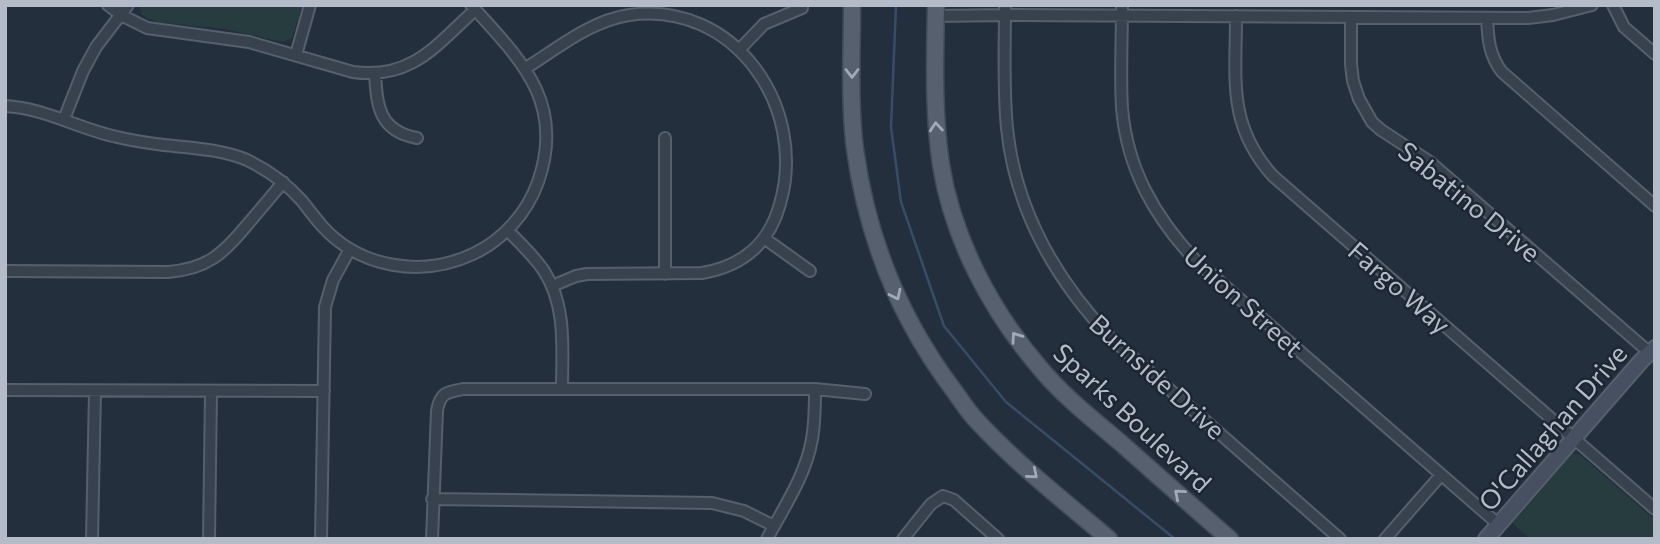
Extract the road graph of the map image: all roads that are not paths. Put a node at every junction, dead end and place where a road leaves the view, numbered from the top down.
1 (108, 5) edge
2 (310, 5) edge
3 (852, 5) edge
4 (1592, 5) edge
5 (1613, 5) edge
6 (473, 8) edge
7 (802, 8) dead end
8 (125, 10) edge
9 (1005, 10) edge
10 (1122, 10) edge
11 (936, 11) edge
12 (1236, 16) junction
13 (1351, 17) junction
14 (1488, 18) junction
15 (739, 50) junction
16 (1655, 54) edge
17 (296, 55) junction
18 (526, 68) junction
19 (375, 74) junction
20 (5, 106) edge
21 (64, 119) junction
22 (416, 138) dead end
23 (665, 138) dead end
24 (283, 182) junction
25 (1655, 206) edge
26 (507, 230) junction
27 (764, 238) junction
28 (350, 249) junction
29 (5, 271) edge
30 (810, 271) dead end
31 (665, 274) junction
32 (552, 286) junction
33 (1652, 351) edge
34 (562, 389) junction
35 (815, 389) junction
36 (5, 390) edge
37 (94, 391) junction
38 (211, 391) junction
39 (324, 391) junction
40 (865, 394) dead end
41 (1574, 438) junction
42 (1441, 475) junction
43 (432, 499) junction
44 (1655, 509) edge
45 (1499, 524) junction
46 (774, 526) junction
47 (93, 539) edge
48 (209, 539) edge
49 (321, 539) edge
50 (432, 539) edge
51 (767, 539) edge
52 (903, 539) edge
53 (998, 539) edge
54 (1109, 539) edge
55 (1230, 539) edge
56 (1340, 539) edge
57 (1385, 539) edge
58 (1486, 539) edge

1 - 8 street
2 - 17 street
3 -> 54 main road
4 - 14 street
5 - 16 street
6 - 18 street
6 - 19 street
7 - 15 street
8 - 17 street
8 - 21 street
9 - 10 street
9 - 11 street
9 - 56 street, Burnside Drive
10 - 12 street
10 - 42 street, Union Street
55 -> 11 main road, Sparks Boulevard
12 - 13 street
12 - 41 street, Fargo Way
13 - 14 street
13 - 33 street, Sabatino Drive
14 - 25 street
15 - 18 street
15 - 27 street
17 - 19 street
18 - 26 street
19 - 22 street
20 - 21 street
21 - 24 street
23 - 31 street
24 - 28 street
24 - 29 street
26 - 28 street
26 - 32 street
27 - 30 street
27 - 31 street
28 - 39 street
31 - 32 street
32 - 34 street
33 - 41 street, O'Callaghan Drive
34 - 35 street
34 - 43 street
35 - 40 street
35 - 46 street
36 - 37 street
37 - 38 street
37 - 47 street
38 - 39 street
38 - 48 street
39 - 49 street
41 - 44 street, Fargo Way
41 - 45 street, O'Callaghan Drive
42 - 45 street, Union Street
42 - 57 street
43 - 46 street
43 - 50 street
45 - 58 street, O'Callaghan Drive
46 - 51 street
52 - 53 street

